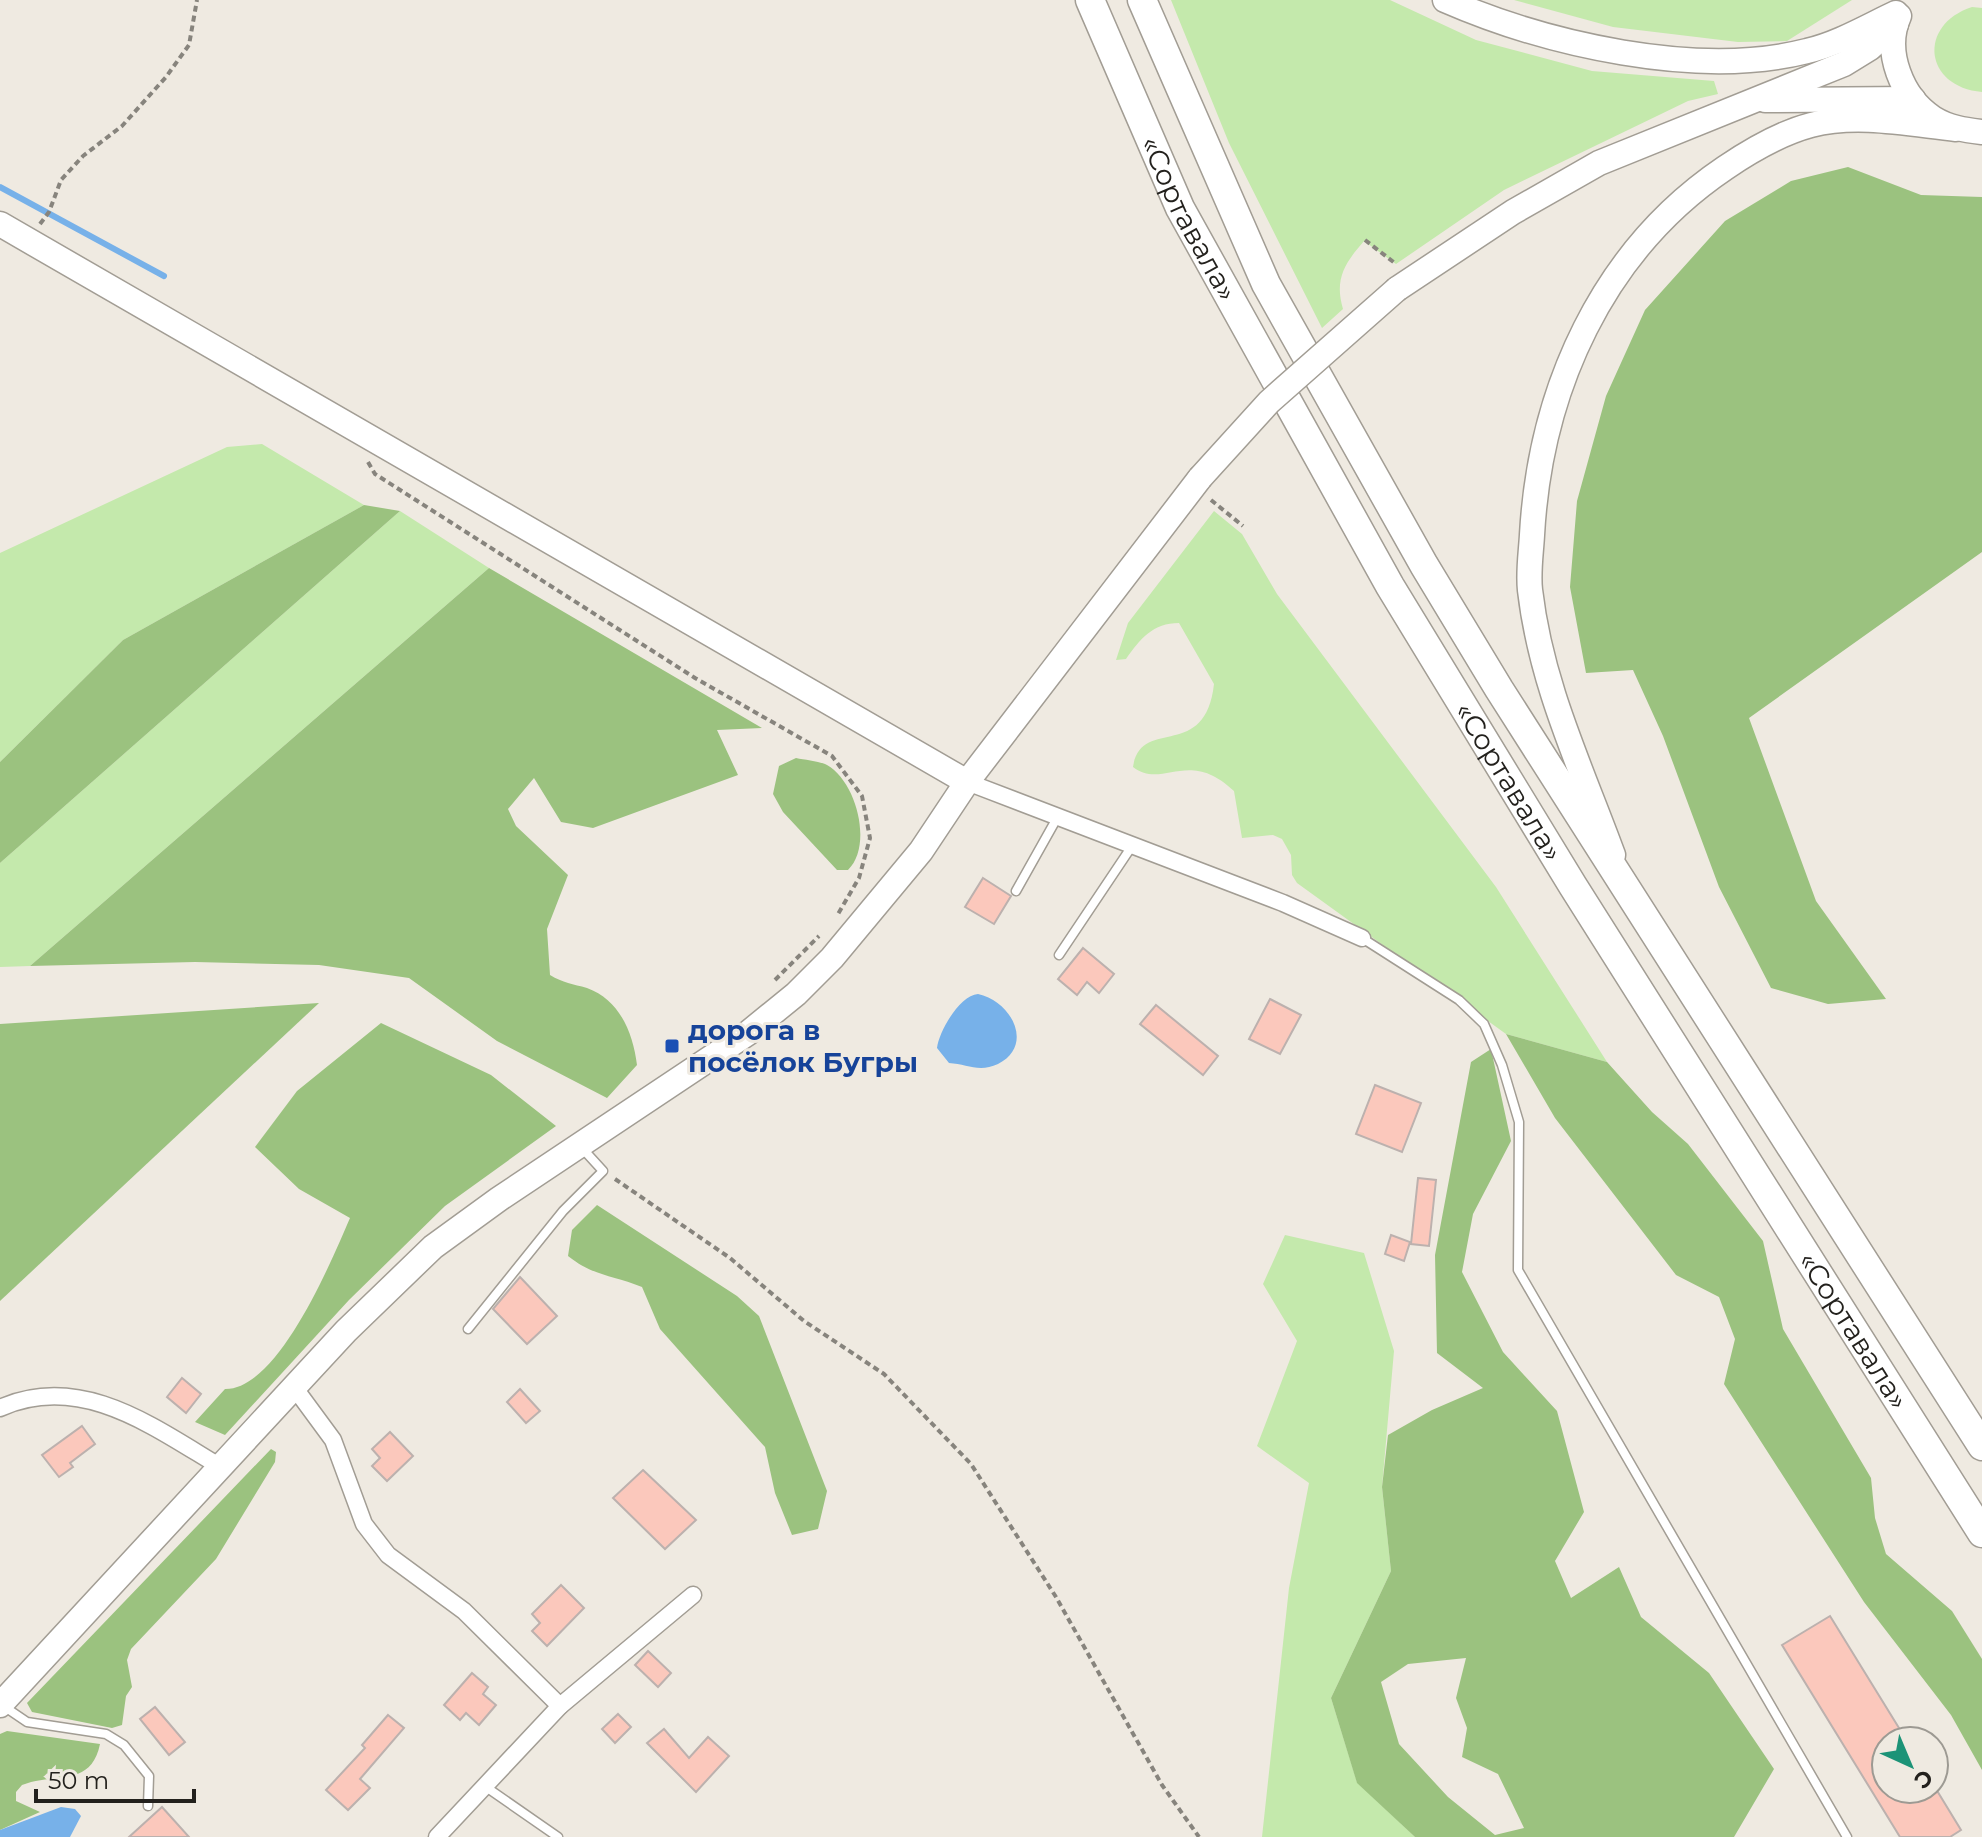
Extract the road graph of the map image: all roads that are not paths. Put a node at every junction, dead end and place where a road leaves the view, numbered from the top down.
1 (1090, 0) edge
2 (1142, 0) edge
3 (1445, 0) edge
4 (1902, 11) edge
5 (1913, 99) junction
6 (1751, 100) junction
7 (1956, 129) junction
8 (1982, 132) edge
9 (0, 224) edge
10 (967, 782) junction
11 (1057, 818) junction
12 (1132, 846) junction
13 (1620, 876) junction
14 (1016, 891) dead end
15 (1362, 938) joint
16 (1059, 955) dead end
17 (580, 1145) junction
18 (468, 1329) dead end
19 (294, 1387) junction
20 (0, 1408) edge
21 (1982, 1446) edge
22 (219, 1466) junction
23 (1982, 1533) edge
24 (693, 1595) dead end
25 (0, 1705) edge
26 (560, 1706) junction
27 (486, 1787) junction
28 (148, 1806) dead end
29 (437, 1837) edge
30 (558, 1837) edge
31 (1847, 1837) edge

1 - 23 highway, «Сортавала»
2 - 13 highway, «Сортавала»
3 - 4 main road
4 - 5 main road
4 - 6 main road
5 - 6 main road
5 - 7 main road
6 - 10 main road, bridge
7 - 8 main road
7 - 13 main road
9 - 10 main road
10 - 11 street
10 - 17 main road
11 - 12 street
11 - 14 lane
12 - 15 street
12 - 16 lane
13 - 21 highway, «Сортавала»
15 - 31 lane
17 - 18 lane
17 - 19 main road
19 - 22 main road
19 - 26 street
20 - 22 street
22 - 25 main road
24 - 26 street
25 - 28 lane
26 - 27 street
27 - 29 street
27 - 30 lane

